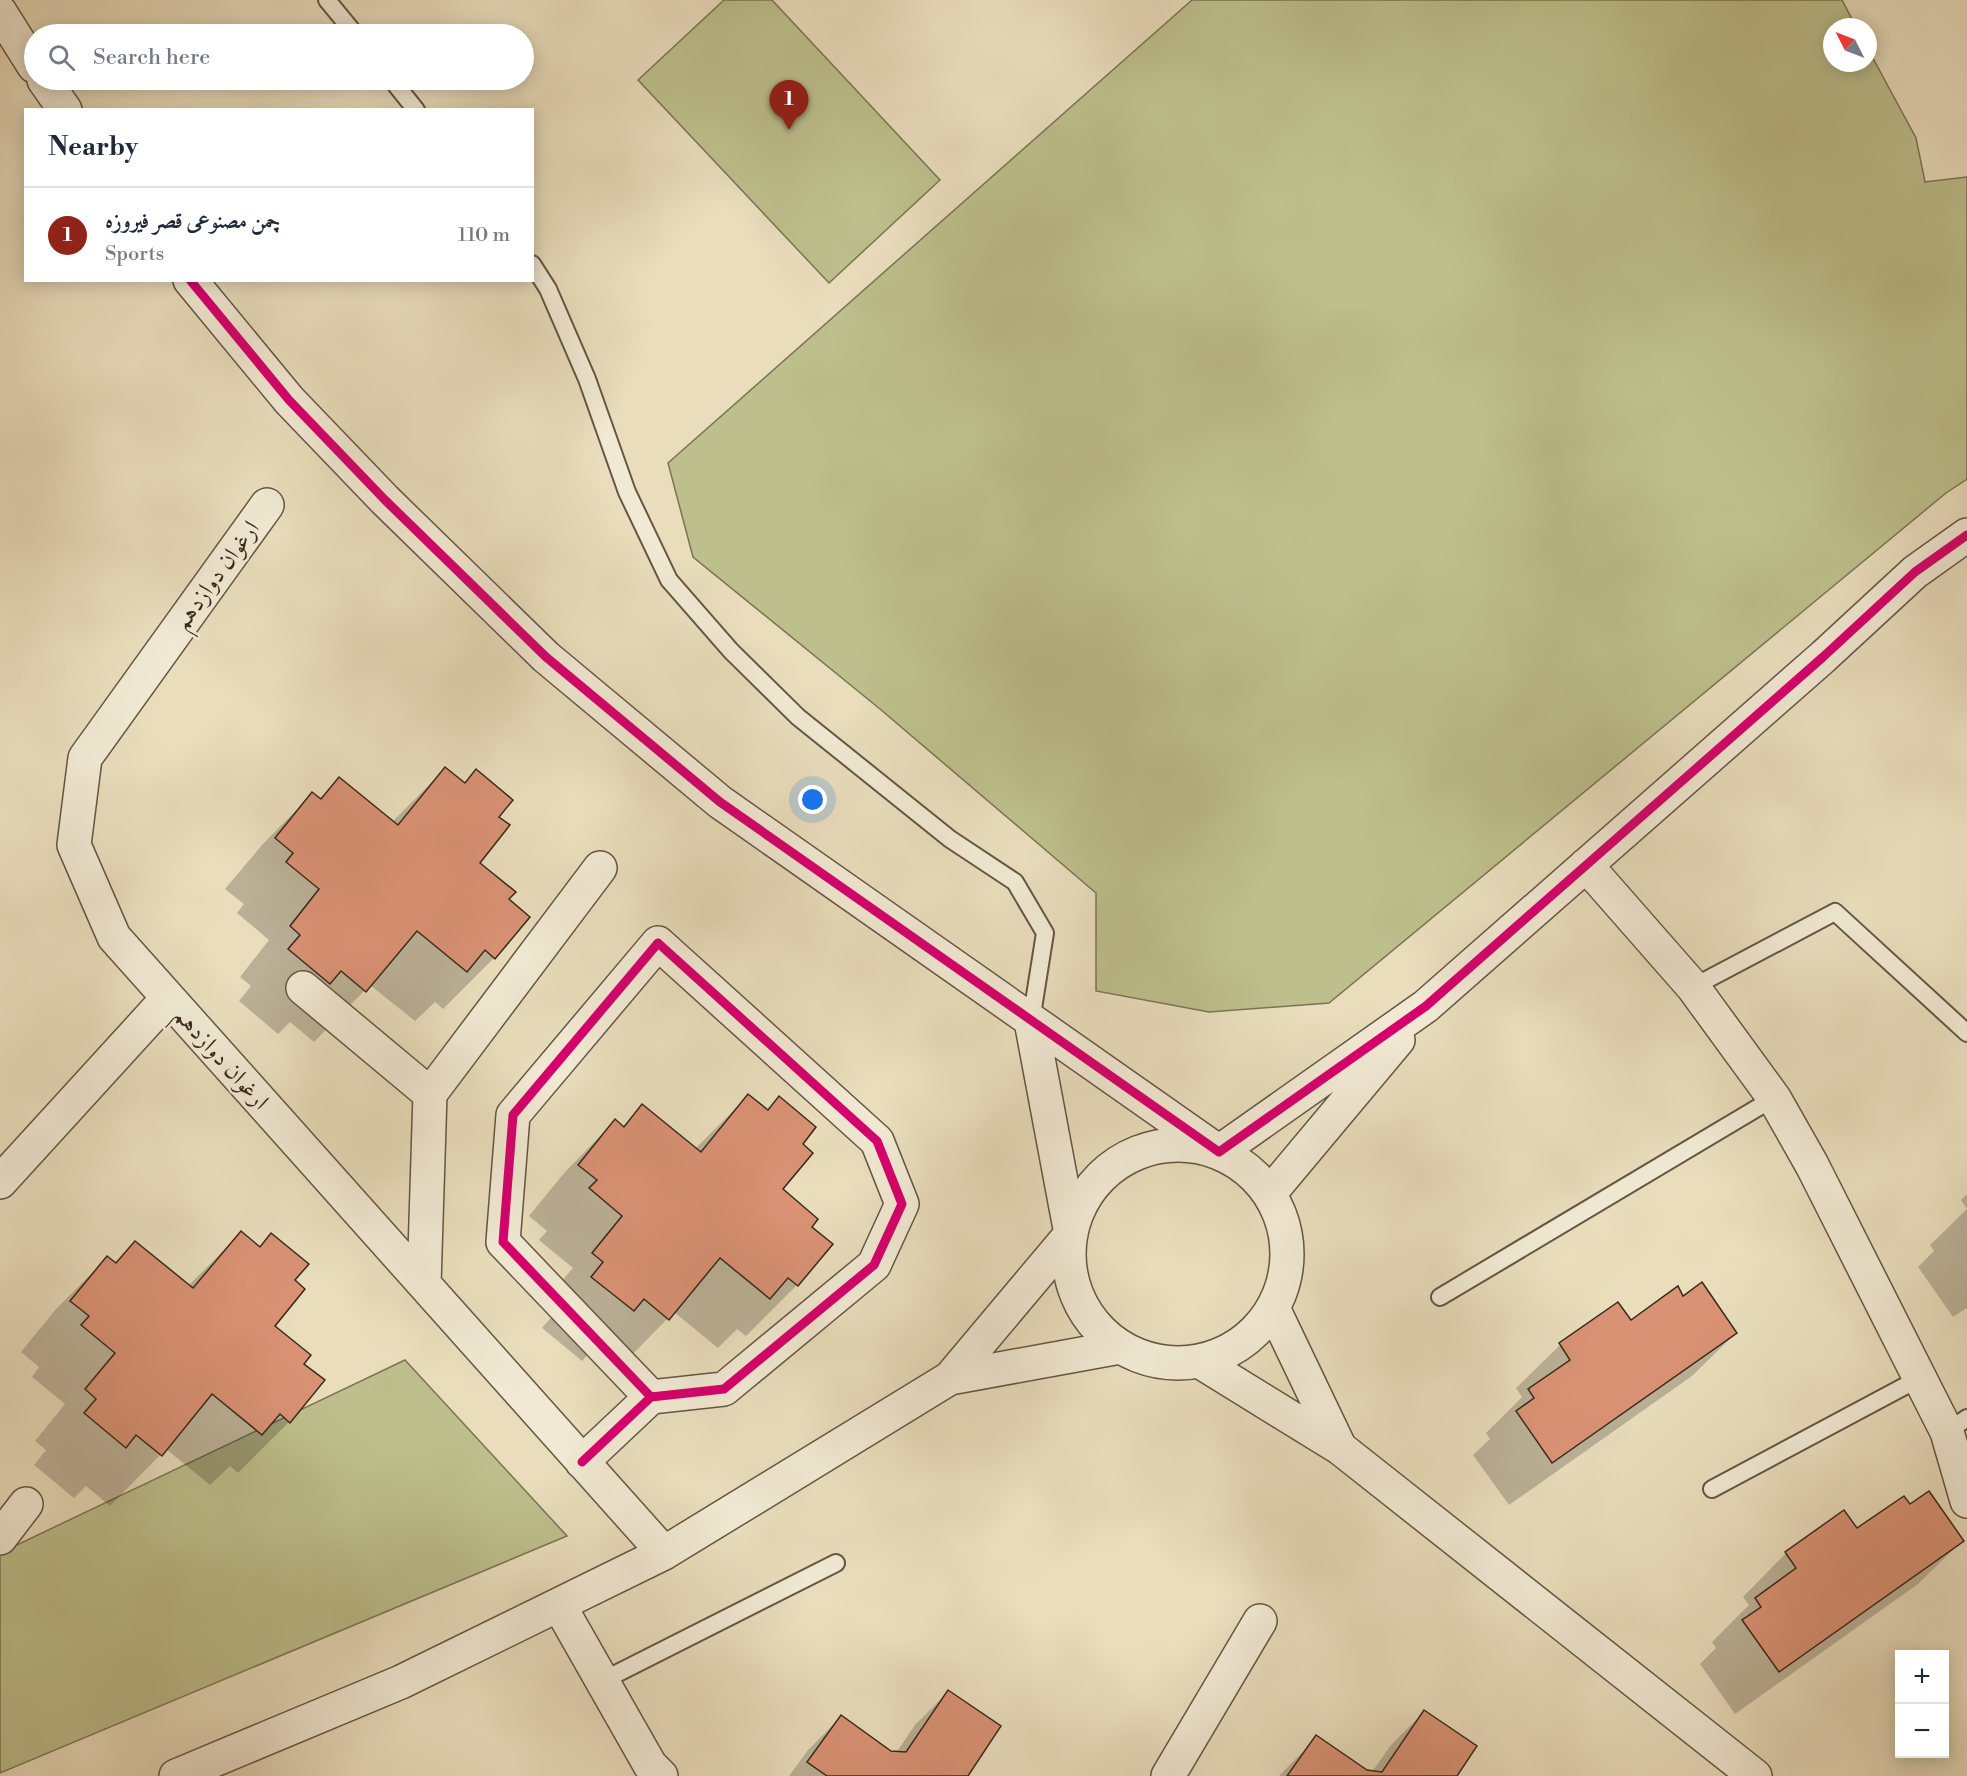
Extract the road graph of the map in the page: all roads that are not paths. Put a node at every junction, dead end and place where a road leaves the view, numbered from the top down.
1 (327, 0) edge
2 (0, 12) edge
3 (347, 24) edge
4 (24, 50) edge
5 (51, 90) edge
6 (400, 90) edge
7 (64, 108) edge
8 (414, 108) edge
9 (534, 267) edge
10 (192, 282) edge
11 (267, 505) dead end
12 (1967, 535) edge
13 (1586, 865) junction
14 (600, 868) dead end
15 (1693, 987) junction
16 (303, 988) dead end
17 (168, 998) junction
18 (1426, 1006) junction
19 (1031, 1021) junction
20 (1967, 1033) edge
21 (430, 1094) junction
22 (1774, 1098) junction
23 (1219, 1152) junction
24 (0, 1182) edge
25 (1270, 1193) junction
26 (1071, 1234) junction
27 (424, 1284) junction
28 (1440, 1298) dead end
29 (1273, 1308) junction
30 (1120, 1347) junction
31 (1199, 1361) junction
32 (950, 1378) junction
33 (1920, 1378) junction
34 (651, 1397) junction
35 (1957, 1425) edge
36 (1340, 1448) junction
37 (582, 1462) junction
38 (1712, 1489) dead end
39 (1967, 1501) edge
40 (26, 1504) dead end
41 (0, 1538) edge
42 (664, 1553) junction
43 (836, 1563) dead end
44 (560, 1605) junction
45 (1260, 1621) dead end
46 (602, 1681) junction
47 (176, 1776) edge
48 (661, 1776) edge
49 (1168, 1776) edge
50 (1755, 1776) edge

1 - 3 lane
2 - 4 street
5 - 7 street
6 - 8 lane
9 - 19 lane
10 - 19 street
11 - 17 street, ارغوان دوازدهم
12 - 13 street
13 - 15 street
13 - 18 street
14 - 21 street
15 - 20 lane
15 - 22 street
16 - 21 street
17 - 24 street
17 - 27 street, ارغوان دوازدهم
18 - 23 street
18 - 25 street
19 - 23 street
19 - 26 street
21 - 27 street
22 - 28 lane
22 - 33 street
23 - 25 street
23 - 26 street
25 - 29 street
26 - 30 street
26 - 32 street
27 - 37 street, ارغوان دوازدهم
29 - 31 street
29 - 36 street
30 - 31 street
30 - 32 street
31 - 36 street
32 - 42 street
33 - 35 street
33 - 38 lane
34 - 34 street
34 - 37 street
35 - 39 street
36 - 50 street
37 - 42 street, ارغوان دوازدهم
40 - 41 street
42 - 44 street
43 - 46 lane
44 - 46 street
44 - 47 street
45 - 49 street
46 - 48 street

